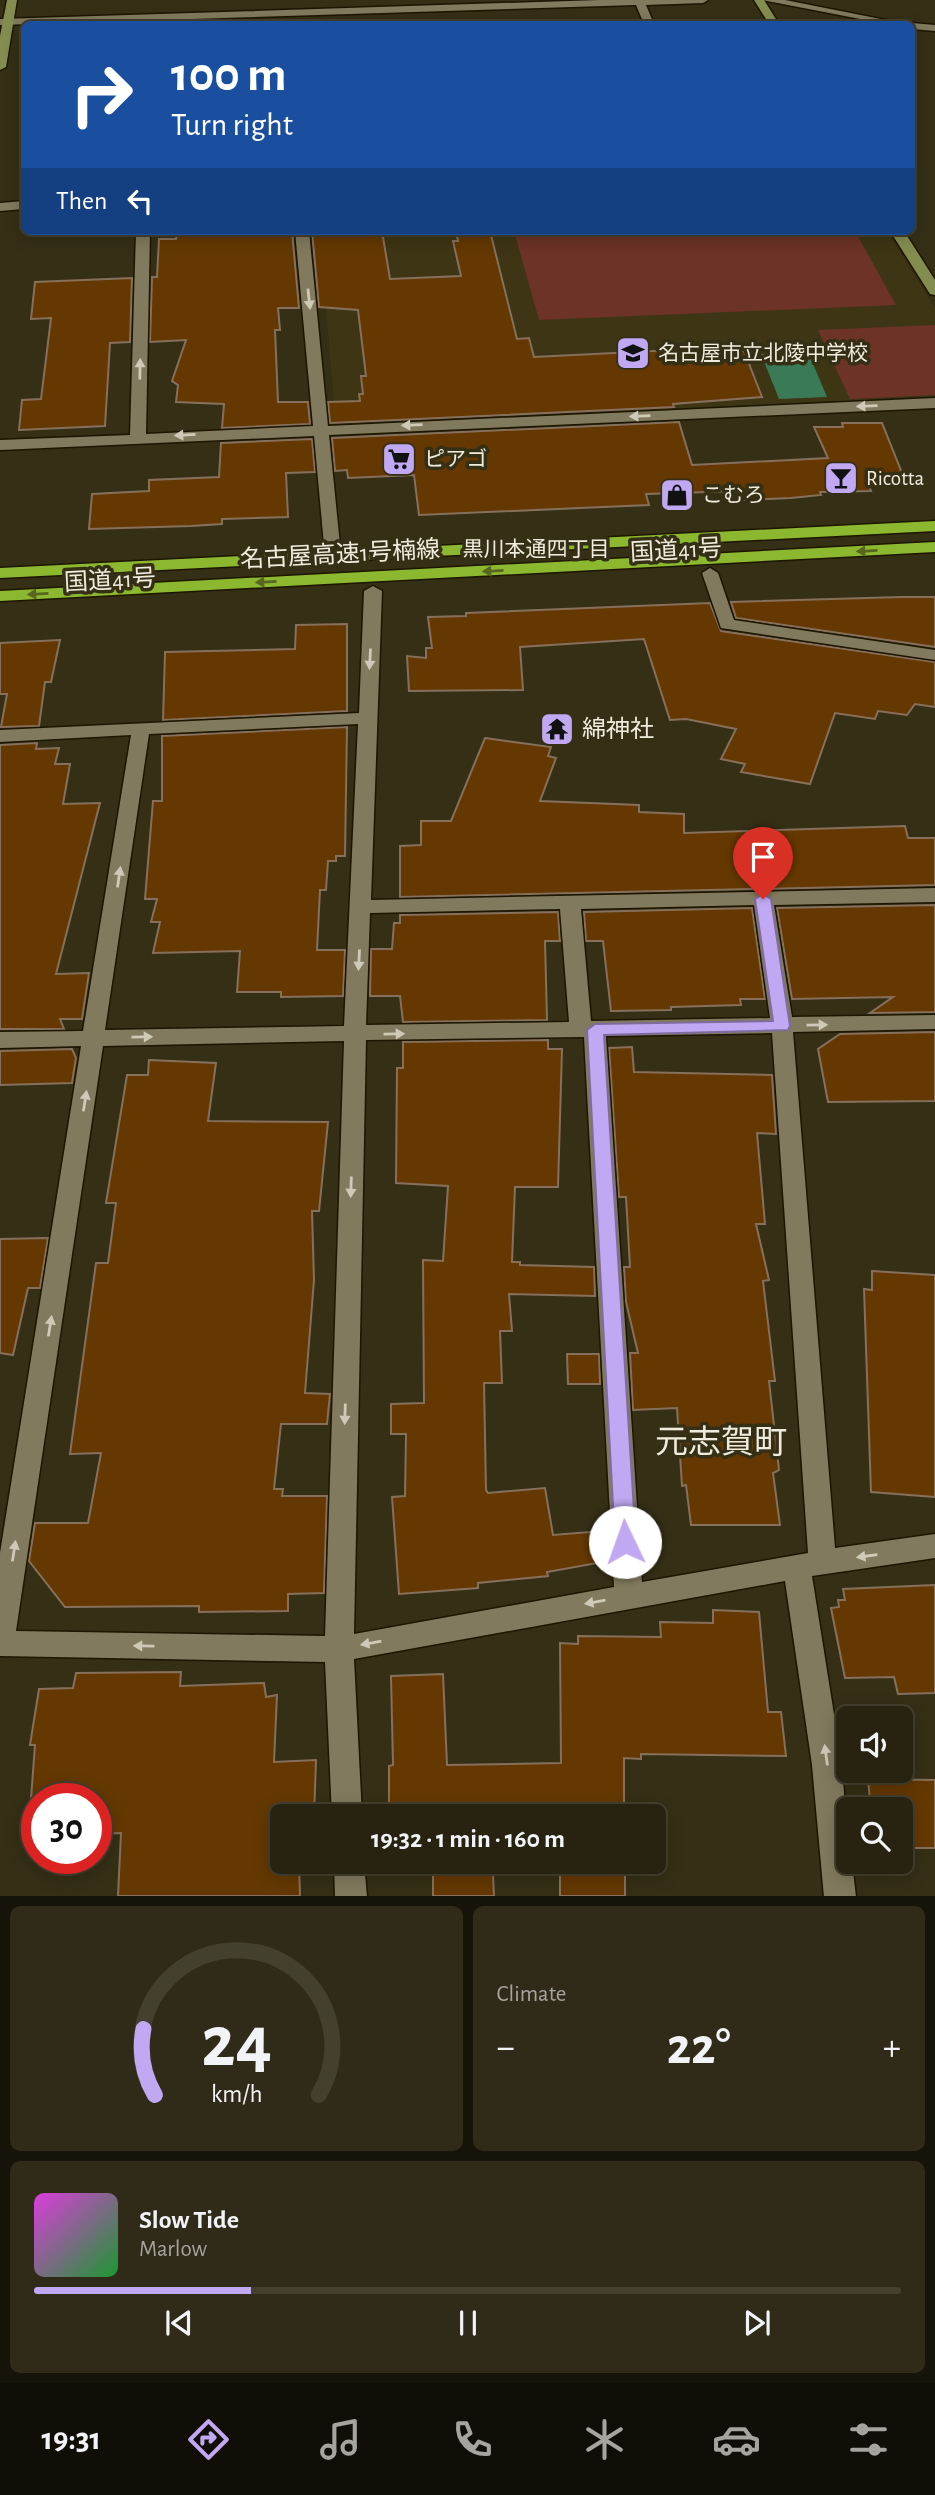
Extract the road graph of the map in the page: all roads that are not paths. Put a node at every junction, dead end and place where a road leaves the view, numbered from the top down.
1 (12, 0) edge
2 (278, 0) edge
3 (703, 0) edge
4 (760, 0) edge
5 (767, 0) edge
6 (640, 1) edge
7 (395, 5) edge
8 (515, 7) edge
9 (279, 19) edge
10 (191, 21) edge
11 (648, 21) edge
12 (772, 21) edge
13 (884, 21) edge
14 (4, 22) edge
15 (915, 26) edge
16 (935, 28) edge
17 (0, 67) edge
18 (21, 205) edge
19 (0, 207) edge
20 (143, 235) edge
21 (302, 235) edge
22 (900, 235) edge
23 (935, 291) edge
24 (935, 403) edge
25 (322, 429) junction
26 (138, 438) junction
27 (0, 445) edge
28 (935, 515) edge
29 (935, 526) edge
30 (332, 545) junction
31 (935, 547) edge
32 (0, 560) edge
33 (935, 562) edge
34 (0, 573) edge
35 (710, 573) junction
36 (373, 591) junction
37 (0, 596) edge
38 (0, 610) edge
39 (935, 655) edge
40 (367, 718) junction
41 (141, 728) junction
42 (0, 736) edge
43 (935, 895) edge
44 (763, 899) junction
45 (570, 903) junction
46 (362, 908) junction
47 (935, 1022) edge
48 (782, 1026) junction
49 (588, 1030) junction
50 (355, 1035) junction
51 (95, 1038) junction
52 (0, 1040) edge
53 (935, 1546) edge
54 (809, 1565) junction
55 (629, 1596) junction
56 (0, 1643) edge
57 (339, 1649) junction
58 (346, 1804) edge
59 (350, 1874) edge
60 (351, 1896) edge
61 (840, 1896) edge

1 - 14 street
2 - 9 street
3 - 6 street
4 - 12 street
5 - 13 street
6 - 8 street
6 - 11 street
7 - 8 street
7 - 9 street
9 - 10 street
14 - 17 street
15 - 16 street
18 - 19 street
26 -> 20 street
21 -> 25 street
22 - 23 street
24 -> 25 street
25 -> 26 street
25 - 30 street
26 - 27 street
28 - 30 highway, 国道41号
29 - 34 highway, 名古屋高速1号楠線
30 - 32 highway, 国道41号
31 -> 37 highway, 名古屋高速1号楠線
33 - 35 highway, 国道41号
35 - 36 highway, 国道41号
35 - 39 street
36 - 38 highway, 国道41号
36 -> 40 street
40 - 41 street
40 - 46 street
41 - 42 street
51 -> 41 street
43 - 44 street
44 - 45 street
44 - 48 street
45 - 46 street
45 - 49 street
46 -> 50 street
48 -> 47 street
48 - 49 street
48 - 54 street
50 -> 49 street
49 - 55 street
51 -> 50 street
50 -> 57 street
51 - 52 street
56 -> 51 street
53 -> 54 street
54 - 55 street
61 -> 54 street
55 -> 57 street
57 -> 56 street
57 - 58 street
59 - 60 street

